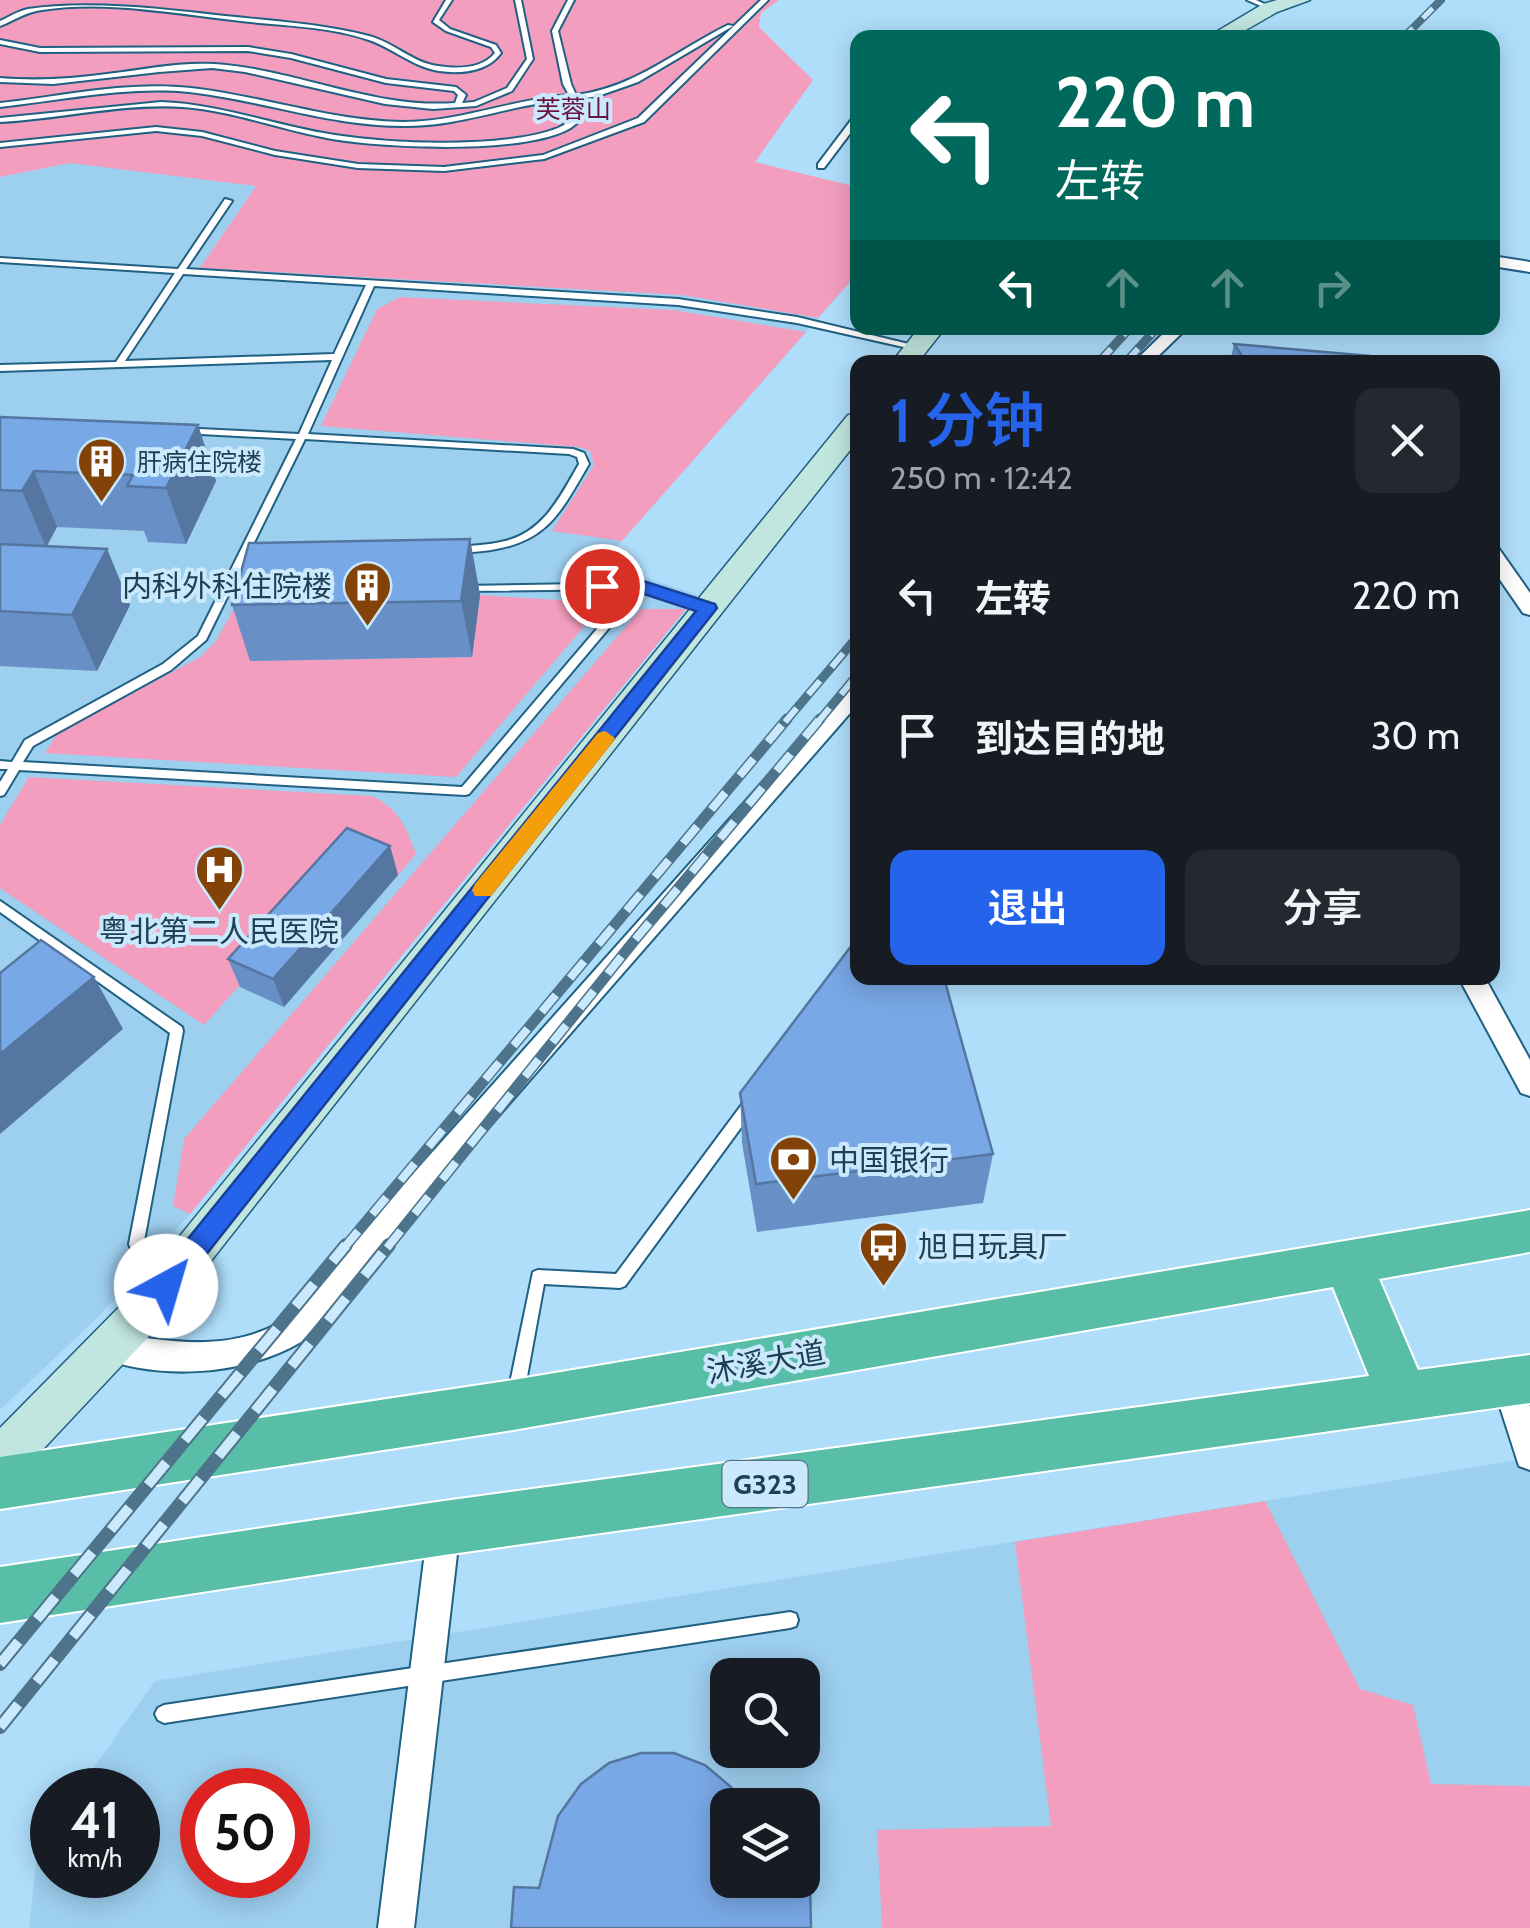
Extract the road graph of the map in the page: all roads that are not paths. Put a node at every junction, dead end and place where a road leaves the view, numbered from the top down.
1 (450, 0) edge
2 (518, 0) edge
3 (571, 0) edge
4 (765, 0) edge
5 (1250, 0) edge
6 (1300, 0) edge
7 (1270, 8) junction
8 (741, 21) junction
9 (0, 24) edge
10 (1230, 30) edge
11 (0, 42) edge
12 (0, 80) edge
13 (574, 97) junction
14 (0, 105) edge
15 (458, 105) junction
16 (0, 120) edge
17 (850, 128) edge
18 (0, 145) edge
19 (822, 166) dead end
20 (228, 201) dead end
21 (0, 260) edge
22 (1500, 261) edge
23 (1530, 266) edge
24 (176, 274) junction
25 (370, 285) junction
26 (850, 331) edge
27 (867, 335) edge
28 (1171, 335) edge
29 (918, 346) edge
30 (1149, 355) edge
31 (338, 357) junction
32 (119, 362) junction
33 (0, 368) edge
34 (170, 430) edge
35 (850, 432) edge
36 (302, 434) junction
37 (432, 551) edge
38 (261, 560) edge
39 (242, 561) junction
40 (1500, 565) edge
41 (640, 586) junction
42 (443, 588) edge
43 (228, 590) junction
44 (247, 590) edge
45 (708, 608) junction
46 (1530, 608) edge
47 (850, 698) edge
48 (0, 765) edge
49 (15, 766) junction
50 (0, 792) edge
51 (0, 906) edge
52 (1476, 985) edge
53 (1530, 1085) edge
54 (762, 1088) edge
55 (1530, 1231) edge
56 (1347, 1262) junction
57 (181, 1267) junction
58 (110, 1347) junction
59 (1518, 1381) edge
60 (1402, 1396) junction
61 (513, 1405) junction
62 (1530, 1456) edge
63 (0, 1461) edge
64 (0, 1483) edge
65 (444, 1528) junction
66 (0, 1595) edge
67 (790, 1620) dead end
68 (426, 1674) junction
69 (164, 1714) dead end
70 (396, 1928) edge

1 - 9 lane
2 - 15 lane
3 - 13 lane
4 - 8 lane
5 - 7 lane
6 - 7 main road
7 - 10 main road
8 - 13 lane
8 - 18 lane
11 - 15 lane
12 - 15 lane
13 - 14 lane
13 - 16 lane
17 - 19 lane
20 - 24 lane
21 - 24 lane
22 - 23 street
24 - 25 lane
24 - 32 lane
25 - 26 lane
25 - 31 lane
27 - 29 lane
28 - 30 street
31 - 32 lane
31 - 36 lane
32 - 33 lane
34 - 36 lane
35 - 45 main road
36 - 37 lane
36 - 39 lane
38 - 39 lane
39 - 43 lane
40 - 46 street
41 - 42 lane
41 - 45 lane
41 - 49 lane
43 - 44 lane
43 - 49 lane
45 - 57 main road
47 - 58 street
48 - 49 lane
49 - 50 lane
51 - 57 lane
52 - 53 street
54 - 61 lane
55 - 56 highway, 沐溪大道
56 - 60 highway
56 - 61 highway, 沐溪大道
57 - 58 main road
58 - 63 main road
59 - 60 highway, G323
59 - 62 street
60 - 65 highway, G323
61 - 64 highway, 沐溪大道
65 - 66 highway, G323
65 - 68 street
67 - 68 lane
68 - 69 lane
68 - 70 street

